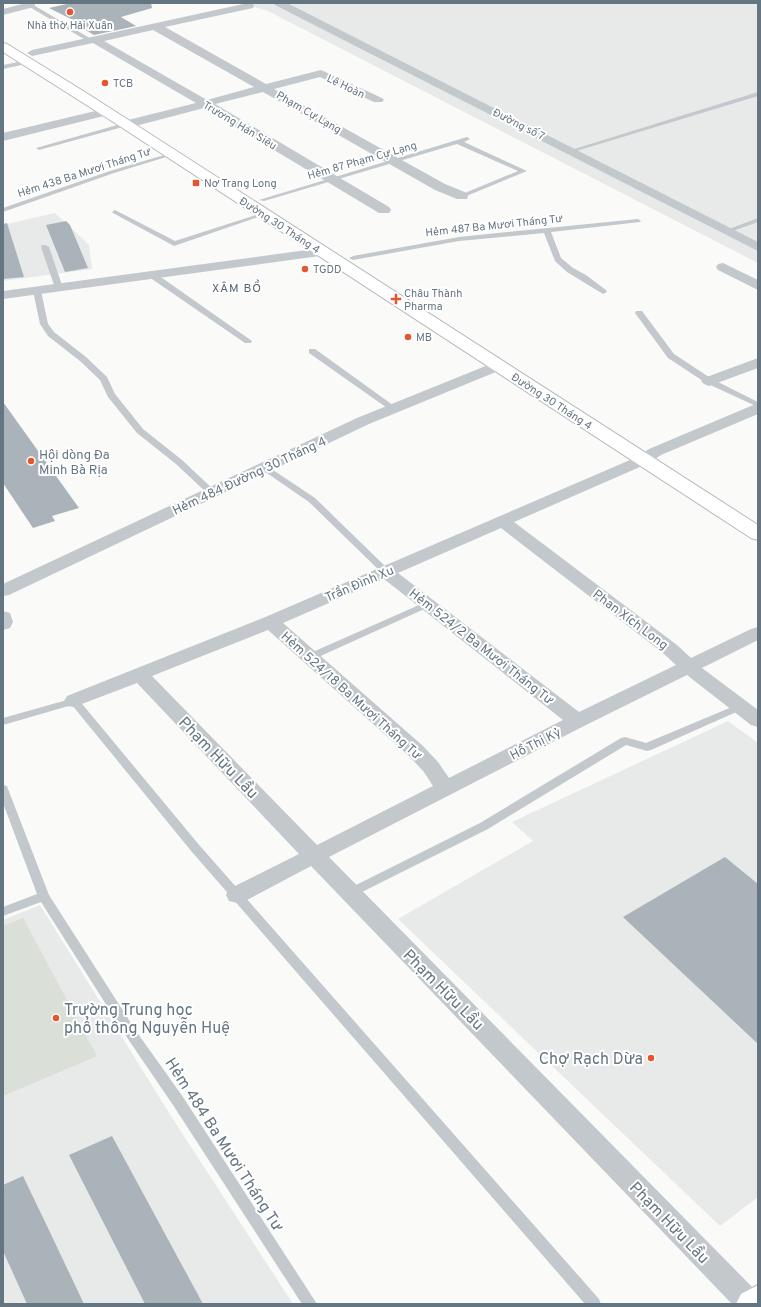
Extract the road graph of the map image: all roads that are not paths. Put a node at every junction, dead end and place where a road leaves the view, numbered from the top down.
1 (285, 3) edge
2 (28, 4) edge
3 (249, 6) dead end
4 (3, 12) edge
5 (156, 27) junction
6 (3, 37) edge
7 (93, 40) junction
8 (3, 47) edge
9 (30, 57) junction
10 (3, 67) edge
11 (265, 88) junction
12 (758, 94) edge
13 (378, 100) dead end
14 (206, 104) junction
15 (108, 112) junction
16 (132, 122) junction
17 (3, 137) edge
18 (467, 139) dead end
19 (458, 142) junction
20 (39, 148) dead end
21 (571, 151) junction
22 (173, 154) junction
23 (394, 161) junction
24 (330, 179) junction
25 (462, 196) joint
26 (263, 207) junction
27 (3, 210) edge
28 (384, 210) dead end
29 (115, 212) dead end
30 (758, 220) edge
31 (638, 221) dead end
32 (547, 230) junction
33 (728, 231) junction
34 (758, 246) edge
35 (45, 247) dead end
36 (328, 250) junction
37 (347, 261) junction
38 (723, 267) dead end
39 (152, 276) junction
40 (758, 286) edge
41 (59, 288) junction
42 (37, 291) junction
43 (603, 292) dead end
44 (3, 295) edge
45 (639, 314) dead end
46 (248, 341) dead end
47 (312, 351) dead end
48 (758, 363) edge
49 (498, 366) junction
50 (709, 381) junction
51 (758, 405) edge
52 (393, 408) junction
53 (758, 408) edge
54 (649, 456) junction
55 (264, 467) junction
56 (211, 492) junction
57 (758, 518) edge
58 (502, 522) junction
59 (758, 534) edge
60 (386, 572) junction
61 (3, 591) edge
62 (428, 604) junction
63 (3, 617) edge
64 (270, 622) junction
65 (3, 624) edge
66 (758, 633) edge
67 (310, 657) junction
68 (688, 666) junction
69 (139, 674) junction
70 (74, 700) junction
71 (739, 707) junction
72 (758, 720) edge
73 (577, 721) junction
74 (3, 722) edge
75 (3, 789) edge
76 (446, 789) junction
77 (313, 856) junction
78 (350, 893) junction
79 (237, 894) junction
80 (44, 896) junction
81 (3, 912) edge
82 (758, 1300) edge
83 (310, 1304) edge
84 (594, 1304) edge
85 (751, 1304) edge

1 - 21 street, Đường số 7
2 - 4 street
2 - 7 lane
3 - 5 street
5 - 7 street
5 - 11 street, Phạm Cự Lạng
6 - 9 main road, Đường 30 Tháng 4
7 - 9 street
7 - 14 street, Trương Hán Siêu
8 - 9 main road, Đường 30 Tháng 4
9 - 10 lane
9 - 15 main road, Đường 30 Tháng 4
9 - 16 main road, Đường 30 Tháng 4
11 - 13 street, Lê Hoàn
11 - 14 street, Lê Hoàn
11 - 23 street, Phạm Cự Lạng
12 - 21 lane
14 - 16 street, Lê Hoàn
14 - 24 street, Trương Hán Siêu
15 - 16 main road, Đường 30 Tháng 4
15 - 17 street
16 - 20 lane
16 - 22 main road, Đường 30 Tháng 4
16 - 26 main road, Đường 30 Tháng 4
18 - 19 lane, Hẻm 87 Phạm Cự Lạng
19 - 23 lane, Hẻm 87 Phạm Cự Lạng
19 - 25 lane
21 - 33 street, Đường số 7
22 - 26 main road, Đường 30 Tháng 4
22 - 27 lane, Hẻm 438 Ba Mươi Tháng Tư
23 - 24 lane, Hẻm 87 Phạm Cự Lạng
23 - 25 street, Phạm Cự Lạng
24 - 26 lane, Hẻm 87 Phạm Cự Lạng
24 - 28 street, Trương Hán Siêu
26 - 29 lane, Hẻm 87 Phạm Cự Lạng
26 - 36 main road, Đường 30 Tháng 4
30 - 33 lane
31 - 32 lane, Hẻm 487 Ba Mươi Tháng Tư
32 - 37 lane, Hẻm 487 Ba Mươi Tháng Tư
32 - 43 lane
33 - 34 street, Đường số 7
35 - 41 lane
36 - 37 main road, Đường 30 Tháng 4
36 - 39 street
37 - 49 main road, Đường 30 Tháng 4
37 - 54 main road, Đường 30 Tháng 4
38 - 40 street
39 - 41 street
39 - 46 lane
41 - 42 street
42 - 44 street
42 - 56 lane
45 - 50 lane
47 - 52 lane
48 - 50 street
49 - 52 street, Hẻm 484 Đường 30 Tháng 4
49 - 54 main road, Đường 30 Tháng 4
50 - 51 lane
52 - 55 street, Hẻm 484 Đường 30 Tháng 4
53 - 54 street, Trần Đình Xu
54 - 57 main road, Đường 30 Tháng 4
54 - 58 street, Trần Đình Xu
54 - 59 main road, Đường 30 Tháng 4
55 - 56 street, Hẻm 484 Đường 30 Tháng 4
55 - 60 lane
56 - 61 street, Hẻm 484 Đường 30 Tháng 4
58 - 60 street, Trần Đình Xu
58 - 68 street, Phan Xích Long
60 - 62 street, Hẻm 524/2 Ba Mươi Tháng Tư
60 - 64 street, Trần Đình Xu
62 - 67 lane
62 - 73 street, Hẻm 524/2 Ba Mươi Tháng Tư
63 - 65 street
64 - 67 street, Hẻm 524/18 Ba Mươi Tháng Tư
64 - 69 street, Trần Đình Xu
66 - 68 street, Hồ Thị Kỷ
67 - 76 street, Hẻm 524/18 Ba Mươi Tháng Tư
68 - 71 street, Phan Xích Long
68 - 73 street, Hồ Thị Kỷ
69 - 70 street, Trần Đình Xu
69 - 77 street, Phạm Hữu Lầu
70 - 74 lane
70 - 79 lane
71 - 72 street, Phan Xích Long
71 - 78 lane
73 - 76 street, Hồ Thị Kỷ
75 - 80 lane, Hẻm 484 Ba Mươi Tháng Tư
76 - 77 street, Hồ Thị Kỷ
77 - 78 street, Phạm Hữu Lầu
77 - 79 street, Hồ Thị Kỷ
78 - 85 street, Phạm Hữu Lầu
79 - 84 lane
80 - 81 lane
80 - 83 lane, Hẻm 484 Ba Mươi Tháng Tư
82 - 85 main road

